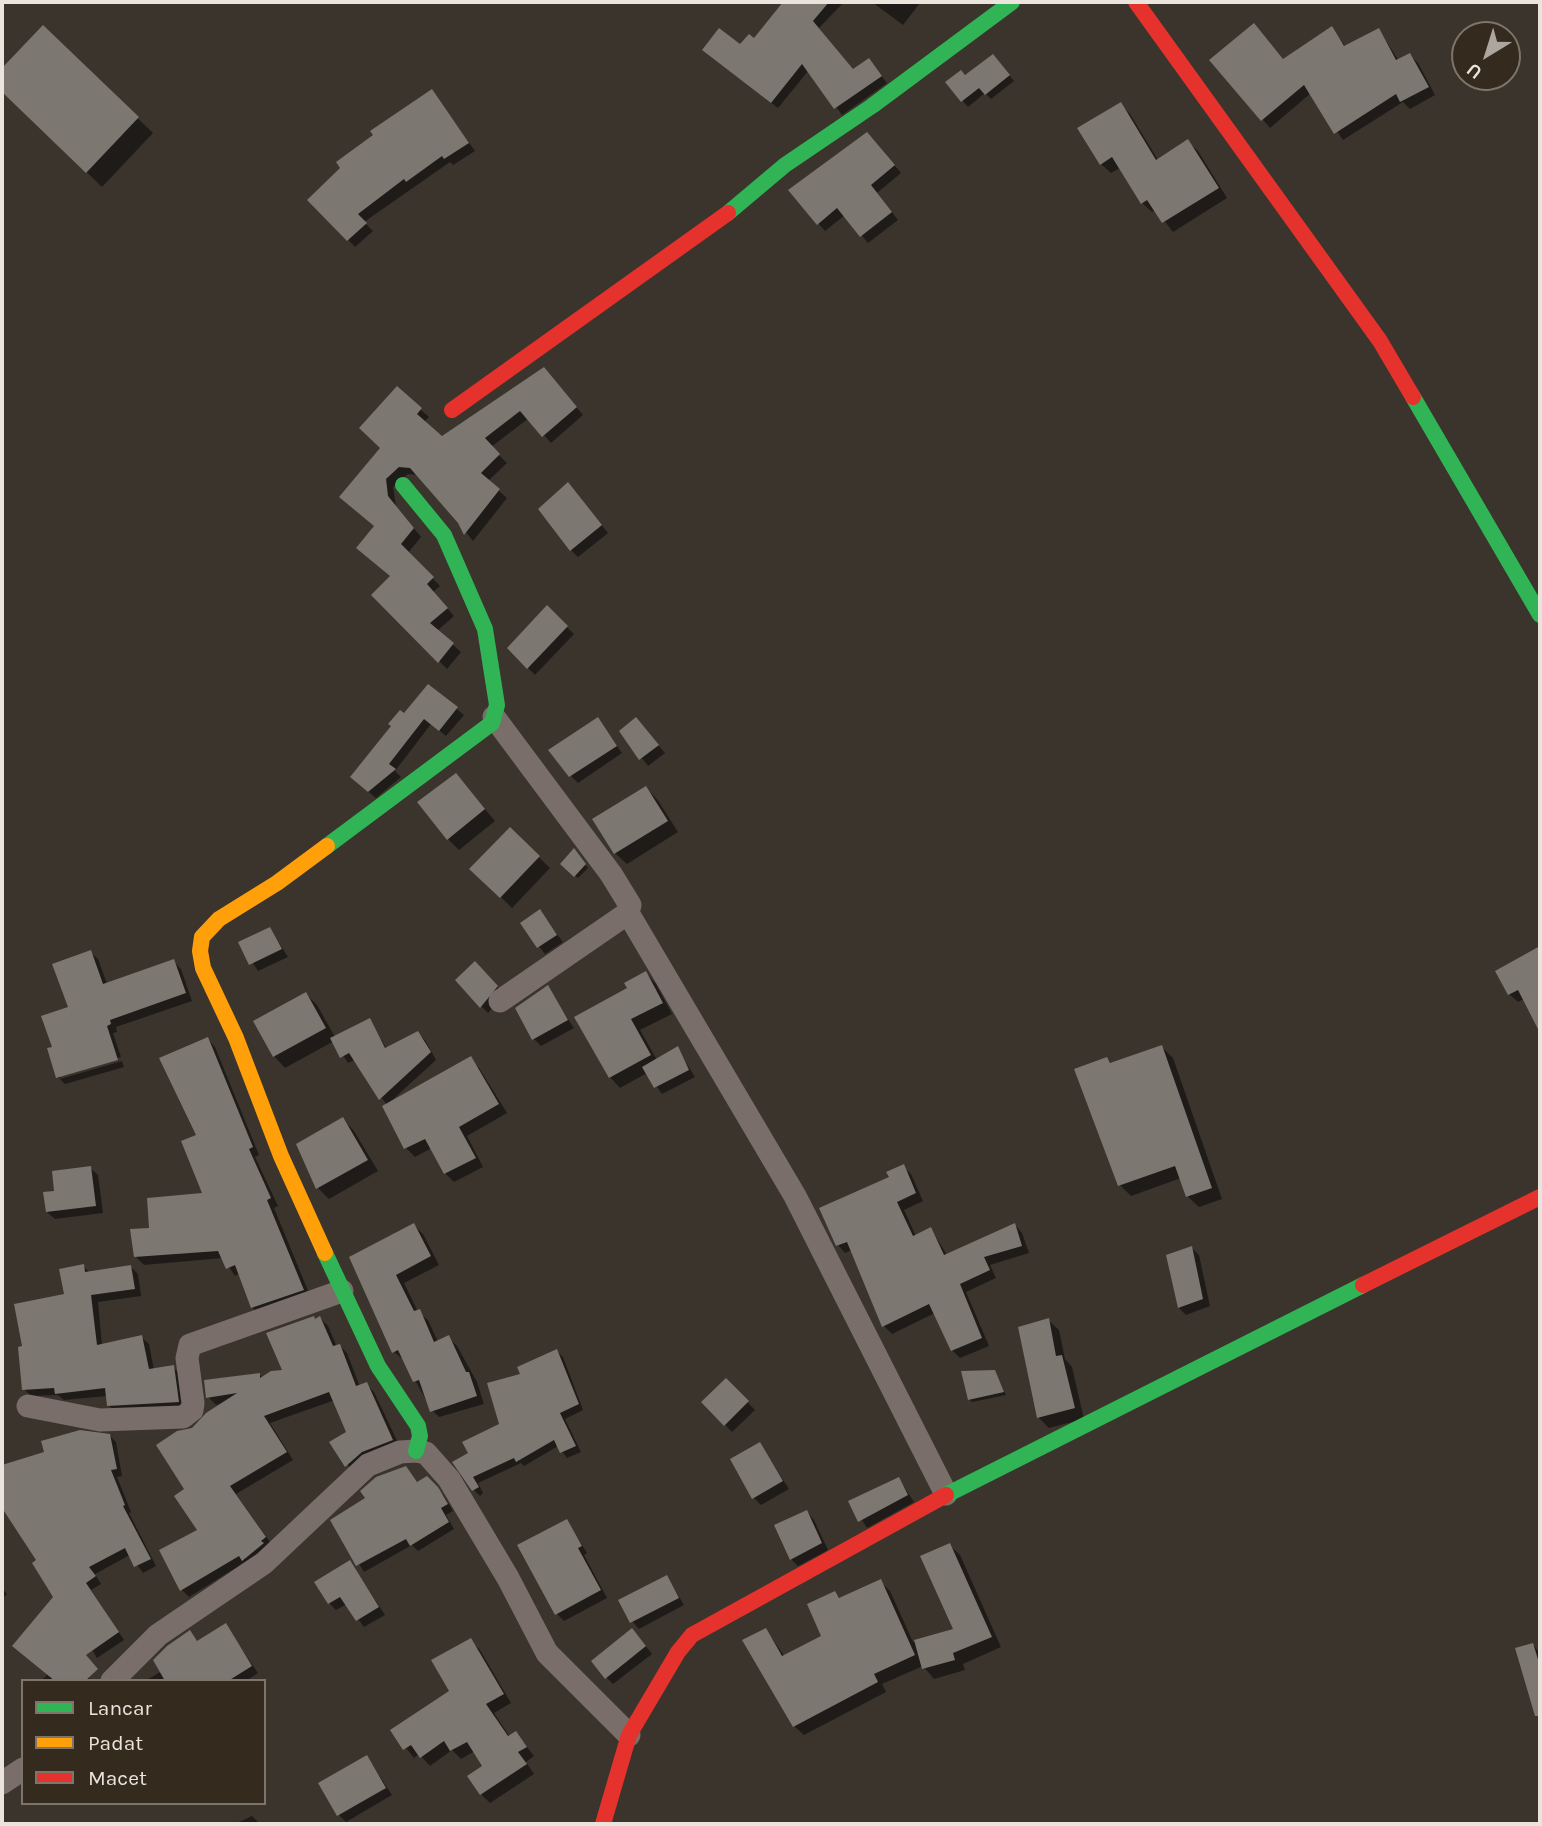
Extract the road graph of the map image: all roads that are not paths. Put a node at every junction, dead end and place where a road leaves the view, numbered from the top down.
1 (1012, 2) edge
2 (1136, 2) edge
3 (452, 410) dead end
4 (403, 485) dead end
5 (1540, 615) edge
6 (494, 717) junction
7 (628, 913) junction
8 (500, 1001) dead end
9 (1540, 1197) edge
10 (342, 1291) junction
11 (28, 1406) dead end
12 (416, 1451) junction
13 (946, 1494) junction
14 (114, 1679) edge
15 (629, 1735) junction
16 (21, 1770) edge
17 (2, 1783) edge
18 (603, 1824) edge

1 - 3 street
2 - 5 street
4 - 6 street
6 - 7 street
6 - 10 street
7 - 8 street
7 - 13 street
9 - 13 street
10 - 11 street
10 - 12 street
12 - 14 street
12 - 15 street
13 - 15 street
15 - 18 street
16 - 17 street

